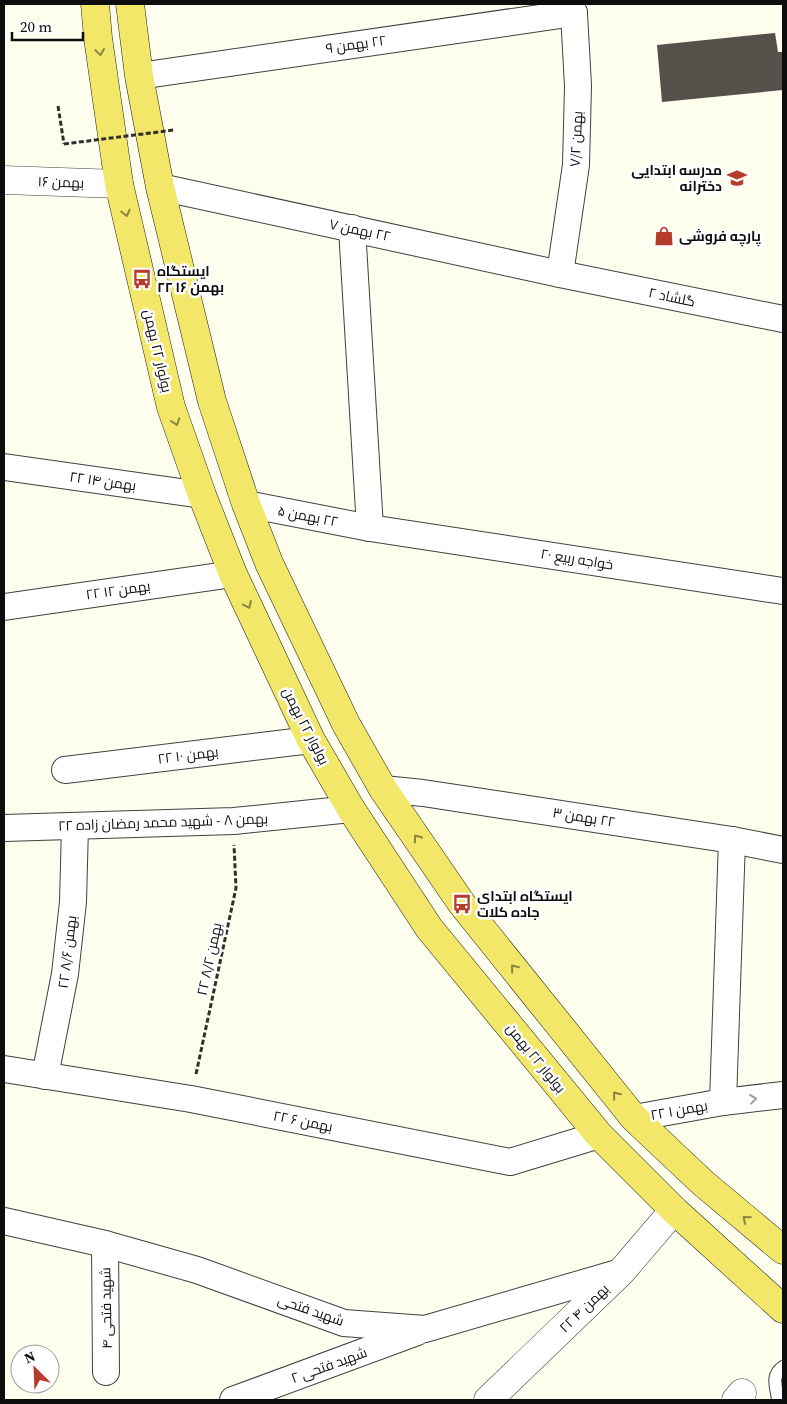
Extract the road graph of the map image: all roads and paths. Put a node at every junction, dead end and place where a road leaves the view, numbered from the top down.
1 (95, 4) edge
2 (130, 4) edge
3 (572, 8) edge
4 (139, 76) junction
5 (58, 106) dead end
6 (174, 130) dead end
7 (4, 180) edge
8 (119, 184) junction
9 (160, 187) junction
10 (352, 228) junction
11 (560, 274) junction
12 (783, 320) edge
13 (4, 467) edge
14 (202, 494) junction
15 (246, 504) junction
16 (370, 528) junction
17 (233, 574) junction
18 (783, 591) edge
19 (4, 607) edge
20 (311, 740) junction
21 (64, 770) dead end
22 (383, 789) junction
23 (351, 809) junction
24 (234, 822) junction
25 (75, 826) junction
26 (4, 828) edge
27 (732, 840) junction
28 (783, 850) edge
29 (4, 1069) edge
30 (45, 1076) junction
31 (783, 1095) edge
32 (190, 1099) junction
33 (723, 1102) junction
34 (634, 1118) junction
35 (599, 1135) junction
36 (674, 1210) junction
37 (4, 1221) edge
38 (105, 1244) junction
39 (783, 1250) edge
40 (621, 1272) junction
41 (783, 1309) edge
42 (425, 1329) junction
43 (783, 1367) edge
44 (106, 1372) dead end
45 (233, 1400) edge
46 (488, 1400) edge
47 (778, 1400) edge

1 -> 8 main road, بولوار ۲۲ بهمن
2 - 4 main road
3 - 4 street, ٢٢ بهمن ۹
3 - 11 street, بهمن ۷/۲
4 - 9 main road
5 - 6 path, bridge
7 - 8 street, بهمن ۱۶
8 -> 14 main road, بولوار ۲۲ بهمن
9 - 10 street, ٢٢ بهمن ٧
9 - 15 main road
10 - 11 street, ٢٢ بهمن ٧
10 - 16 street
11 - 12 street, گلشاد ۲
13 - 14 street, ۲۲ بهمن ۱۴
14 - 17 main road, بولوار ۲۲ بهمن
15 - 16 street, ٢٢ بهمن ۵
15 - 22 main road
16 - 18 street, خواجه ربیع ۲۰
17 - 19 street, ۲۲ بهمن ۱۲
17 -> 20 main road, بولوار ۲۲ بهمن
20 - 21 street, ۲۲ بهمن ۱۰
20 - 23 main road, بولوار ۲۲ بهمن
22 - 27 street, ٢٢ بهمن ۳
34 -> 22 main road
23 - 24 street, ۲۲ بهمن ۸ - شهید محمد رمضان زاده
23 - 35 main road, بولوار ۲۲ بهمن
24 - 25 street, ۲۲ بهمن ۸ - شهید محمد رمضان زاده
24 - 32 path, ۲۲ بهمن ۸/۲
25 - 26 street, ۲۲ بهمن ۸ - شهید محمد رمضان زاده
25 - 30 street, ۲۲ بهمن ۸/۶
27 - 28 street, ٢٢ بهمن ۳
27 - 33 street
29 - 30 street, ۲۲ بهمن ۶
30 - 32 street, ۲۲ بهمن ۶
33 -> 31 street, ۲۲ بهمن ١
32 - 35 street, ۲۲ بهمن ۶
33 - 34 street, ۲۲ بهمن ١
39 -> 34 main road
35 - 36 main road, بولوار ۲۲ بهمن
36 - 40 street, ۲۲ بهمن ۴
36 - 41 main road, بولوار ۲۲ بهمن
37 - 38 street, شهید فتحی
38 - 42 street, شهید فتحی
38 - 44 street, شهید فتحی ۴
40 - 42 street, شهید فتحی
40 - 46 street, ۲۲ بهمن ۴
42 - 45 street, شهید فتحی ۲
43 - 47 lane

